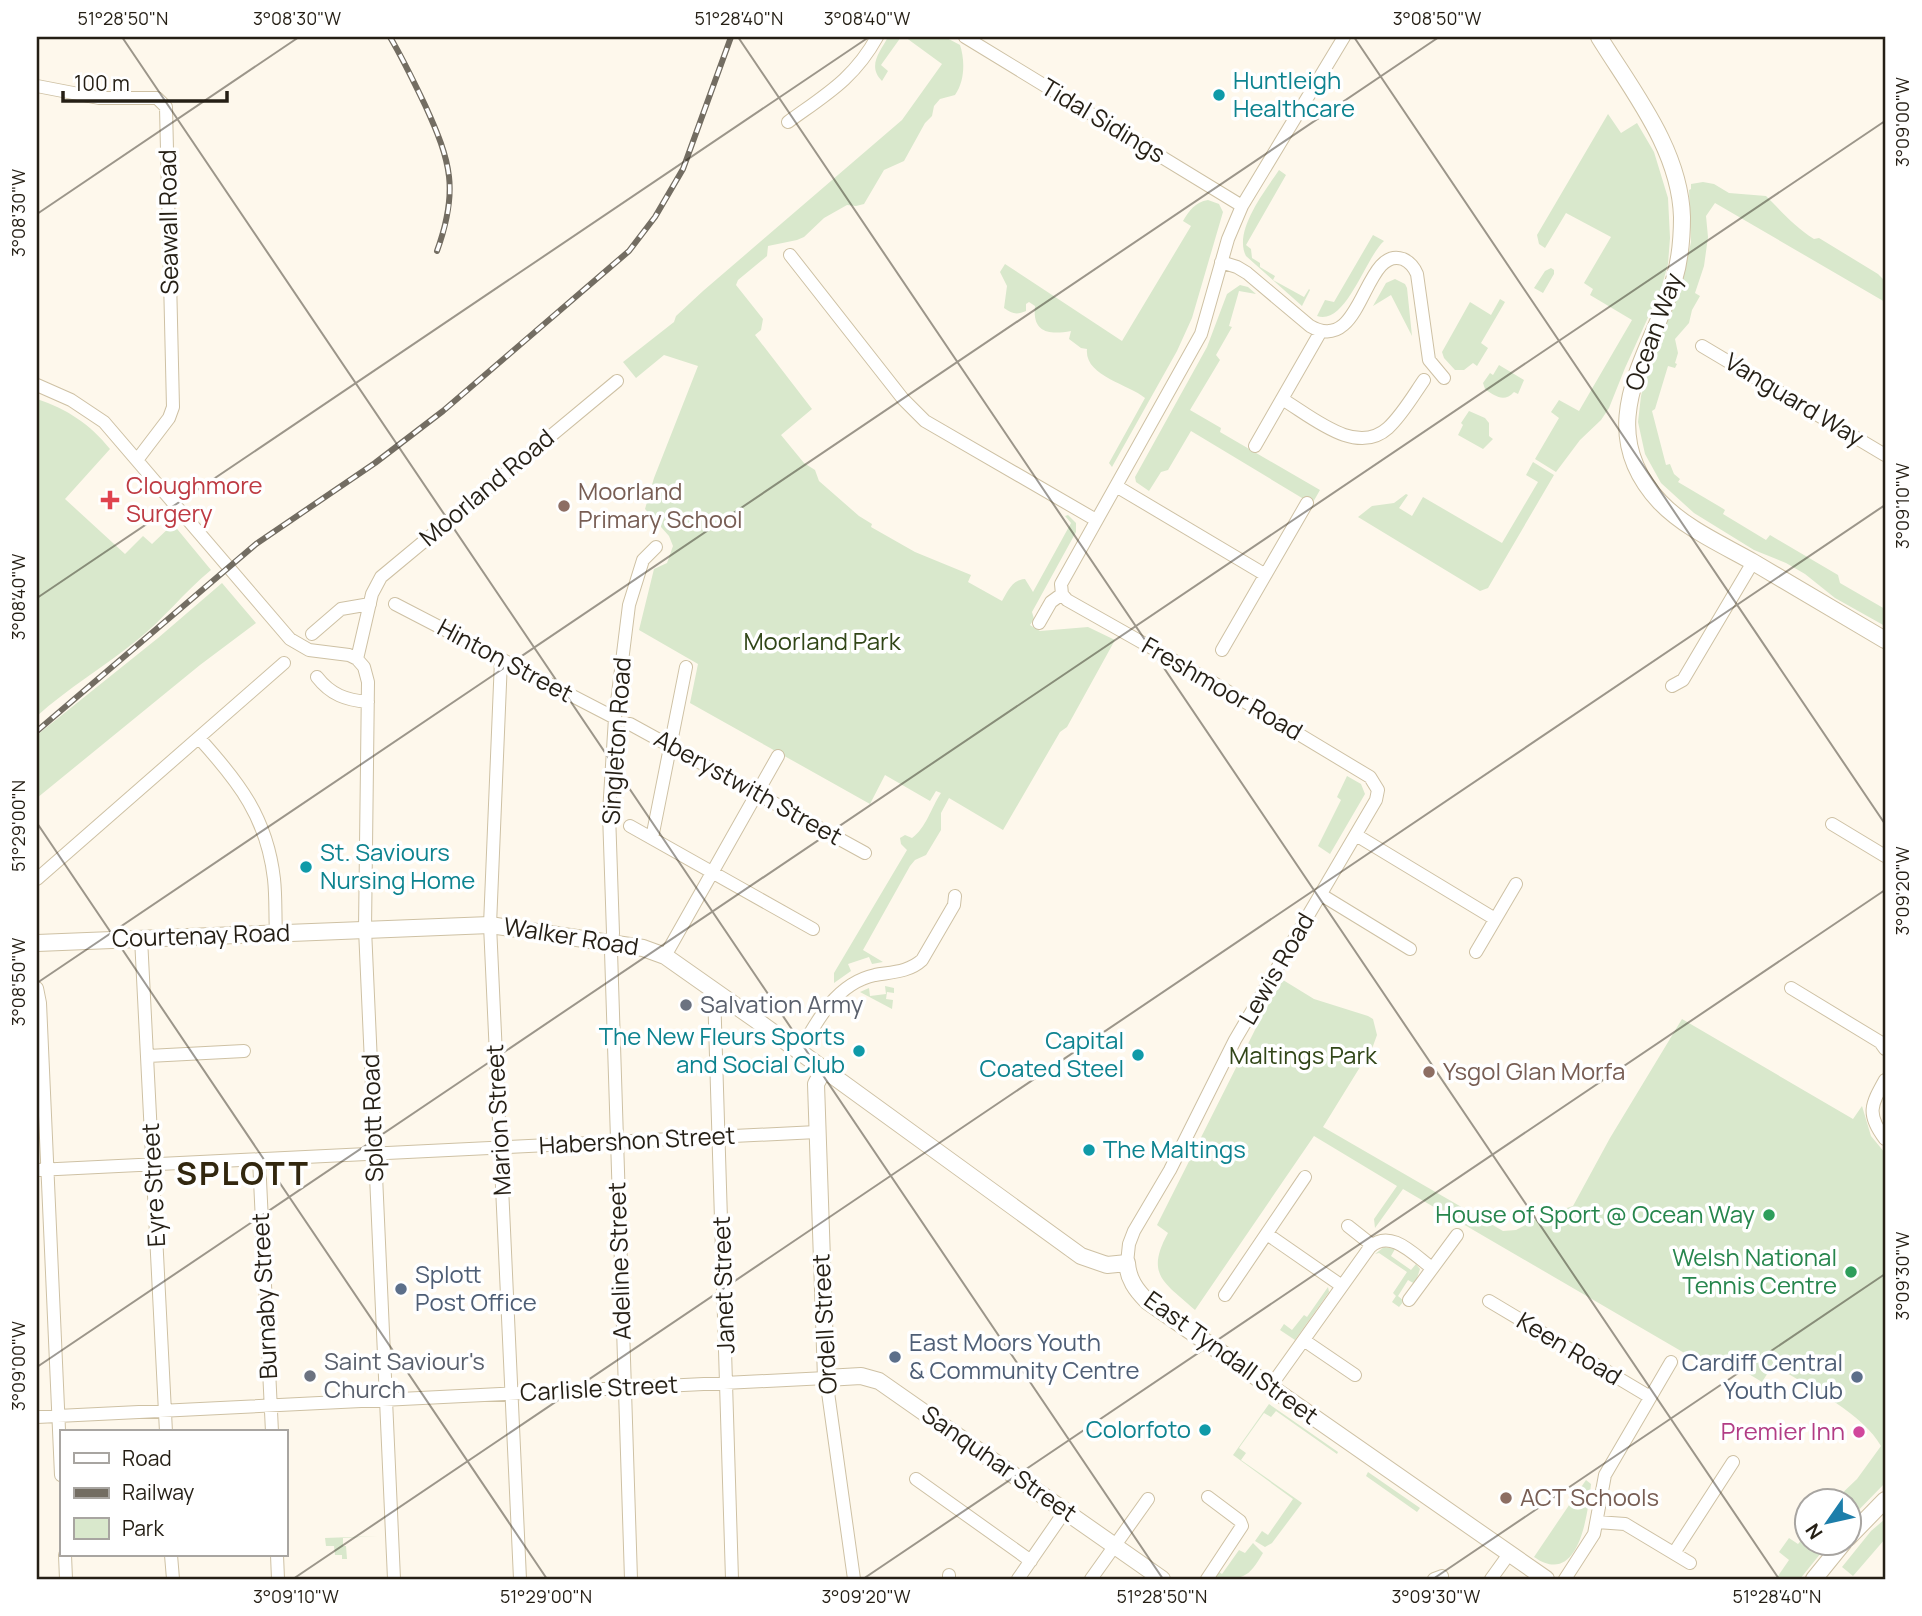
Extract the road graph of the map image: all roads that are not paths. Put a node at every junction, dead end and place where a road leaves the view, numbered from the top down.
1 (877, 37) edge
2 (965, 37) edge
3 (1344, 37) edge
4 (1599, 37) edge
5 (37, 86) edge
6 (788, 122) dead end
7 (1242, 206) junction
8 (790, 255) dead end
9 (1221, 262) junction
10 (1321, 331) junction
11 (1702, 346) dead end
12 (1444, 378) dead end
13 (1424, 380) dead end
14 (617, 381) dead end
15 (37, 385) edge
16 (1282, 399) junction
17 (1258, 440) dead end
18 (1885, 455) edge
19 (137, 460) junction
20 (1116, 486) junction
21 (1307, 503) dead end
22 (1096, 520) junction
23 (656, 547) dead end
24 (1753, 562) junction
25 (1265, 574) junction
26 (1062, 594) junction
27 (370, 604) junction
28 (395, 604) dead end
29 (1039, 623) dead end
30 (312, 634) dead end
31 (1885, 640) edge
32 (1222, 650) dead end
33 (357, 659) junction
34 (501, 660) junction
35 (284, 663) dead end
36 (687, 667) dead end
37 (317, 677) dead end
38 (1672, 686) dead end
39 (368, 702) junction
40 (615, 718) junction
41 (630, 724) dead end
42 (199, 738) junction
43 (672, 746) junction
44 (778, 756) dead end
45 (1378, 790) joint
46 (757, 793) junction
47 (1832, 824) dead end
48 (630, 825) dead end
49 (1356, 835) junction
50 (652, 838) junction
51 (865, 853) dead end
52 (1885, 856) edge
53 (712, 872) junction
54 (37, 879) edge
55 (1517, 884) dead end
56 (1320, 894) junction
57 (955, 896) dead end
58 (1495, 919) junction
59 (490, 925) junction
60 (365, 929) junction
61 (813, 929) dead end
62 (276, 933) junction
63 (141, 938) junction
64 (37, 943) edge
65 (611, 943) junction
66 (1410, 949) dead end
67 (1476, 952) dead end
68 (665, 957) junction
69 (37, 988) edge
70 (1791, 988) dead end
71 (715, 991) junction
72 (1885, 1049) edge
73 (244, 1052) dead end
74 (800, 1052) junction
75 (148, 1056) junction
76 (824, 1069) junction
77 (1885, 1080) edge
78 (892, 1119) joint
79 (817, 1132) junction
80 (719, 1137) junction
81 (1885, 1139) edge
82 (617, 1142) junction
83 (500, 1148) junction
84 (374, 1153) junction
85 (259, 1159) junction
86 (153, 1164) junction
87 (42, 1169) edge
88 (1305, 1177) dead end
89 (1348, 1226) dead end
90 (1267, 1234) junction
91 (1457, 1235) dead end
92 (1372, 1245) junction
93 (1127, 1263) junction
94 (1432, 1268) junction
95 (1342, 1286) junction
96 (1225, 1295) dead end
97 (1409, 1300) dead end
98 (1489, 1301) dead end
99 (1305, 1341) junction
100 (1671, 1362) dead end
101 (1355, 1375) dead end
102 (826, 1378) junction
103 (727, 1382) junction
104 (1270, 1387) junction
105 (624, 1388) junction
106 (512, 1394) junction
107 (1650, 1397) junction
108 (385, 1399) junction
109 (270, 1405) junction
110 (165, 1410) junction
111 (59, 1416) junction
112 (37, 1417) edge
113 (166, 1430) edge
114 (272, 1430) edge
115 (60, 1446) edge
116 (1733, 1462) dead end
117 (916, 1479) dead end
118 (1208, 1497) dead end
119 (1148, 1499) dead end
120 (1885, 1500) edge
121 (1065, 1511) junction
122 (1597, 1522) junction
123 (1862, 1524) edge
124 (1114, 1546) junction
125 (1674, 1553) junction
126 (1509, 1554) junction
127 (65, 1556) edge
128 (172, 1556) edge
129 (277, 1556) edge
130 (1833, 1556) edge
131 (1031, 1561) junction
132 (1690, 1563) dead end
133 (66, 1579) edge
134 (173, 1579) edge
135 (278, 1579) edge
136 (394, 1579) edge
137 (520, 1579) edge
138 (631, 1579) edge
139 (732, 1579) edge
140 (854, 1579) edge
141 (1018, 1579) edge
142 (1091, 1579) edge
143 (1162, 1579) edge
144 (1207, 1579) edge
145 (1491, 1579) edge
146 (1546, 1579) edge
147 (1565, 1579) edge
148 (1814, 1579) edge

1 - 6 street
2 - 7 street, Tidal Sidings
3 - 7 street
4 - 24 street, Ocean Way
5 - 19 street, Seawall Road
7 - 9 street
8 - 22 street
9 - 10 street
9 - 20 street
10 - 12 street
10 - 16 street
11 - 18 street, Vanguard Way
13 - 16 street
14 - 27 street, Moorland Road
15 - 19 street
16 - 17 street
19 - 33 street
20 - 22 street
20 - 25 street
21 - 25 street
22 - 26 street
23 - 40 street, Singleton Road
24 - 31 street, Ocean Way
24 - 38 street
25 - 32 street
26 - 29 street
26 - 45 street, Freshmoor Road
27 - 30 street
27 - 33 street, Moorland Road
28 - 34 street, Hinton Street
33 - 39 street, Splott Road
34 - 40 street, Hinton Street
34 - 59 street, Marion Street
35 - 42 street
36 - 43 street
37 - 39 street
39 - 60 street, Splott Road
40 - 65 street, Singleton Road
41 - 43 street, Aberystwith Street
42 - 54 street
42 - 62 street
43 - 46 street, Aberystwith Street
43 - 50 street
44 - 46 street
45 - 49 street, Lewis Road
46 - 51 street, Aberystwith Street
46 - 53 street
47 - 52 street
48 - 50 street
49 - 56 street, Lewis Road
49 - 58 street
50 - 53 street
53 - 61 street
53 - 68 street
55 - 58 street
56 - 66 street
56 - 93 street, Lewis Road
57 - 74 street
58 - 67 street
59 - 60 street, Walker Road
59 - 65 street, Walker Road
59 - 83 street, Marion Street
60 - 62 street, Courtenay Road
60 - 84 street, Splott Road
62 - 63 street, Courtenay Road
63 - 64 street, Courtenay Road
63 - 75 street, Eyre Street
65 - 68 street, Walker Road
65 - 82 street, Adeline Street
68 - 71 street, Walker Road
69 - 87 street
70 - 72 street
71 - 74 street, Walker Road
71 - 80 street, Janet Street
73 - 75 street
74 - 76 street, Walker Road
75 - 86 street, Eyre Street
76 - 78 street, Walker Road
76 - 79 street, Ordell Street
77 - 81 street
78 - 93 street, East Tyndall Street
79 - 80 street, Habershon Street
79 - 102 street, Ordell Street
80 - 82 street, Habershon Street
80 - 103 street, Janet Street
82 - 83 street, Habershon Street
82 - 105 street, Adeline Street
83 - 84 street, Habershon Street
83 - 106 street, Marion Street
84 - 85 street, Habershon Street
84 - 108 street, Splott Road
85 - 86 street, Habershon Street
85 - 109 street, Burnaby Street
86 - 87 street, Habershon Street
86 - 110 street, Eyre Street
87 - 111 street
88 - 90 street
89 - 92 street
90 - 95 street
90 - 96 street
91 - 94 street
92 - 94 street
92 - 95 street
93 - 104 street, East Tyndall Street
94 - 97 street
95 - 99 street
98 - 107 street, Keen Road
99 - 101 street
99 - 104 street
100 - 107 street, Keen Road
102 - 103 street, Carlisle Street
102 - 121 street, Sanquhar Street
102 - 140 street, Ordell Street
103 - 105 street, Carlisle Street
103 - 139 street, Janet Street
104 - 126 street, East Tyndall Street
105 - 106 street, Carlisle Street
105 - 138 street, Adeline Street
106 - 108 street, Carlisle Street
106 - 137 street, Marion Street
107 - 122 street, Keen Road
108 - 109 street, Carlisle Street
108 - 136 street, Splott Road
109 - 110 street, Carlisle Street
109 - 114 street, Burnaby Street
110 - 111 street, Carlisle Street
110 - 113 street, Eyre Street
111 - 112 street, Carlisle Street
111 - 115 street
116 - 125 street
117 - 131 street
118 - 144 street
119 - 124 street
120 - 123 street
121 - 124 street, Sanquhar Street
121 - 131 street
122 - 125 street
122 - 147 street, Keen Road
124 - 142 street
124 - 143 street, Sanquhar Street
125 - 132 street
126 - 145 street
126 - 146 street, East Tyndall Street
127 - 133 street
128 - 134 street
129 - 135 street
130 - 148 street
131 - 141 street

